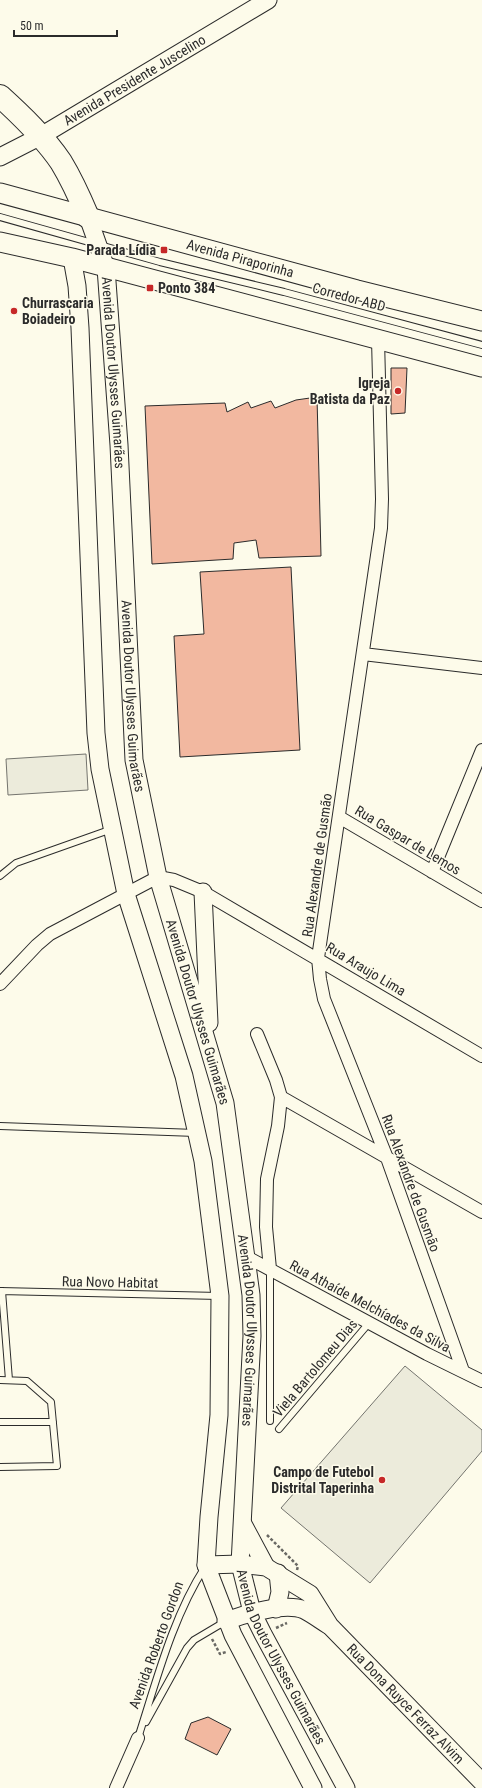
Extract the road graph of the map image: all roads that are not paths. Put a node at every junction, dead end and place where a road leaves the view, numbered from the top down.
1 (268, 0) edge
2 (0, 96) edge
3 (41, 136) junction
4 (0, 157) edge
5 (0, 193) edge
6 (0, 217) edge
7 (88, 217) junction
8 (0, 242) edge
9 (97, 244) junction
10 (72, 258) junction
11 (106, 268) junction
12 (482, 321) edge
13 (378, 339) junction
14 (482, 346) edge
15 (482, 367) edge
16 (363, 654) junction
17 (482, 668) edge
18 (482, 750) edge
19 (339, 817) junction
20 (112, 829) junction
21 (432, 872) junction
22 (0, 876) edge
23 (158, 877) junction
24 (203, 892) junction
25 (126, 894) junction
26 (482, 901) edge
27 (318, 958) junction
28 (0, 984) edge
29 (256, 1034) dead end
30 (210, 1047) junction
31 (482, 1056) edge
32 (281, 1097) junction
33 (0, 1126) edge
34 (198, 1133) junction
35 (387, 1158) junction
36 (482, 1212) edge
37 (245, 1256) junction
38 (270, 1269) junction
39 (1, 1291) edge
40 (220, 1296) junction
41 (369, 1323) junction
42 (463, 1372) junction
43 (0, 1380) edge
44 (9, 1380) junction
45 (482, 1381) edge
46 (270, 1421) dead end
47 (0, 1422) edge
48 (53, 1422) junction
49 (279, 1429) dead end
50 (0, 1467) edge
51 (243, 1524) junction
52 (240, 1564) junction
53 (206, 1565) junction
54 (272, 1570) junction
55 (276, 1609) junction
56 (252, 1612) junction
57 (226, 1621) junction
58 (330, 1626) junction
59 (138, 1738) junction
60 (482, 1782) edge
61 (116, 1788) edge
62 (313, 1788) edge
63 (346, 1788) edge

1 - 3 main road, Avenida Presidente Juscelino
2 - 3 highway
3 - 4 main road, Avenida Presidente Juscelino
3 - 7 highway
5 - 7 main road, Avenida Piraporinha
6 - 9 lane, Corredor ABD
7 - 9 main road, Avenida Doutor Ulysses Guimarães
7 - 12 main road, Avenida Piraporinha
8 - 10 main road
9 - 11 main road, Avenida Doutor Ulysses Guimarães
9 - 14 lane, Corredor ABD
10 - 11 main road
10 - 20 main road, Avenida Doutor Ulysses Guimarães
11 - 13 main road
11 - 23 main road, Avenida Doutor Ulysses Guimarães
13 - 15 main road
13 - 16 street, Rua Alexandre de Gusmão
16 - 17 street
16 - 19 street, Rua Alexandre de Gusmão
18 - 21 street
19 - 21 street, Rua Gaspar de Lemos
19 - 27 street, Rua Alexandre de Gusmão
20 - 22 lane
20 - 25 main road, Avenida Doutor Ulysses Guimarães
21 - 26 street, Rua Gaspar de Lemos
23 - 24 street, Rua Araujo Lima
23 - 25 street
23 - 30 main road, Avenida Doutor Ulysses Guimarães
24 - 27 street, Rua Araujo Lima
24 - 30 main road
25 - 28 street
25 - 34 main road, Avenida Doutor Ulysses Guimarães
27 - 31 street, Rua Araujo Lima
27 - 35 street, Rua Alexandre de Gusmão
29 - 32 street
30 - 37 main road, Avenida Doutor Ulysses Guimarães
32 - 35 street
32 - 38 street
33 - 34 lane
34 - 40 main road, Avenida Doutor Ulysses Guimarães
35 - 36 street
35 - 42 street, Rua Alexandre de Gusmão
37 - 38 street, Rua Athaíde Melchíades da Silva
37 - 51 main road, Avenida Doutor Ulysses Guimarães
38 - 41 street, Rua Athaíde Melchíades da Silva
38 - 46 lane
39 - 40 lane, Rua Novo Habitat
39 - 44 lane
40 - 53 main road, Avenida Doutor Ulysses Guimarães
41 - 42 street, Rua Athaíde Melchíades da Silva
41 - 49 lane, Viela Bartolomeu Dias
42 - 45 street, Rua Athaíde Melchíades da Silva
43 - 44 lane
44 - 48 lane
47 - 48 lane
48 - 50 lane
51 - 52 main road, Avenida Doutor Ulysses Guimarães
51 - 54 main road
52 - 53 main road, Rua Dona Ruyce Ferraz Alvim
52 - 54 main road, Rua Dona Ruyce Ferraz Alvim
52 - 56 main road, Avenida Doutor Ulysses Guimarães
53 - 57 main road, Avenida Doutor Ulysses Guimarães
53 - 59 lane, Avenida Roberto Gordon
54 - 55 main road
54 - 58 main road, Rua Dona Ruyce Ferraz Alvim
55 - 56 main road, Rua Dona Ruyce Ferraz Alvim
55 - 58 main road, Rua Dona Ruyce Ferraz Alvim
56 - 57 main road, Rua Dona Ruyce Ferraz Alvim
56 - 63 main road, Avenida Doutor Ulysses Guimarães
57 - 59 lane, Avenida Roberto Gordon
57 - 62 main road, Avenida Doutor Ulysses Guimarães
58 - 60 main road, Rua Dona Ruyce Ferraz Alvim
59 - 61 street, Avenida Roberto Gordon

